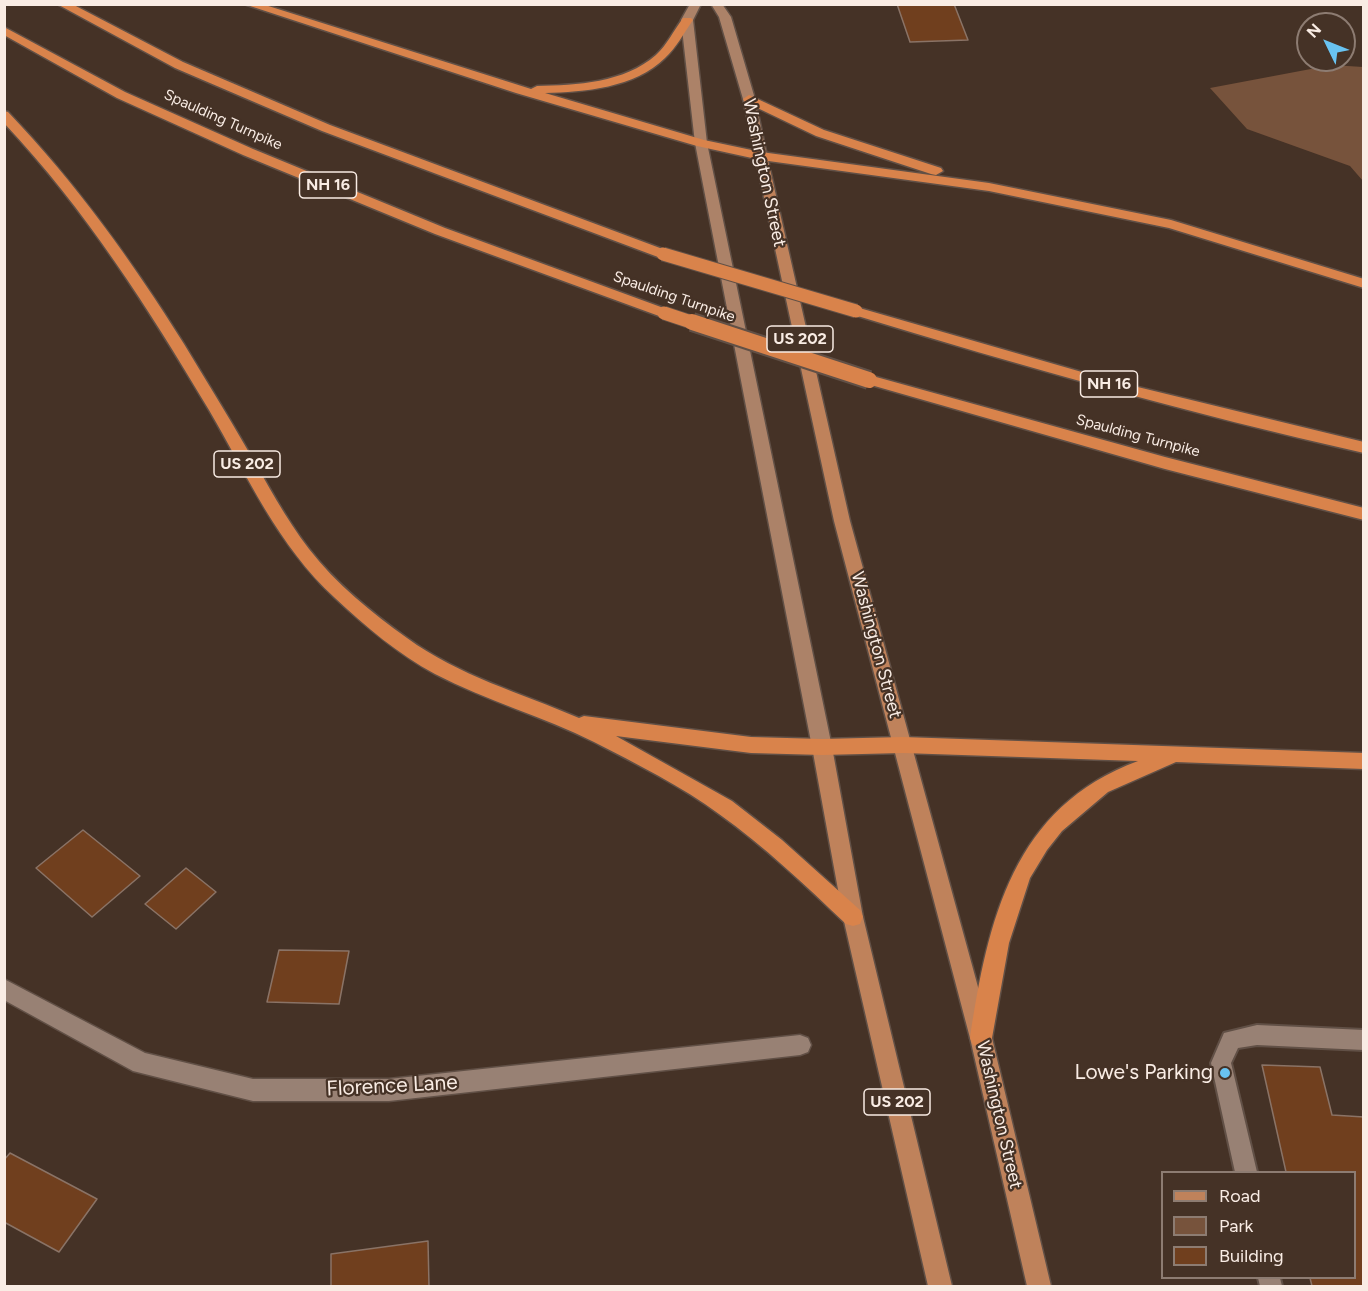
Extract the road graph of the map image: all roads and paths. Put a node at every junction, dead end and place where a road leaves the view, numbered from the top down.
1 (62, 4) edge
2 (249, 4) edge
3 (696, 4) edge
4 (716, 4) edge
5 (687, 20) junction
6 (4, 30) edge
7 (520, 90) junction
8 (749, 99) junction
9 (4, 115) edge
10 (701, 143) junction
11 (761, 156) junction
12 (989, 187) junction
13 (1364, 284) edge
14 (1364, 448) edge
15 (1364, 514) edge
16 (571, 723) junction
17 (903, 746) junction
18 (822, 747) junction
19 (1176, 754) junction
20 (1364, 761) edge
21 (853, 917) junction
22 (4, 989) edge
23 (981, 1038) junction
24 (1364, 1040) edge
25 (800, 1045) dead end
26 (1246, 1171) edge
27 (940, 1287) edge
28 (1039, 1287) edge

1 - 14 highway, Spaulding Turnpike / NH 16, bridge
2 - 7 highway
3 - 5 main road
4 - 8 main road, Washington Street
5 - 7 highway
5 - 10 main road
6 - 15 highway, Spaulding Turnpike / NH 16, bridge
7 - 10 highway
8 - 11 main road, Washington Street
8 - 12 highway
9 - 16 highway, US 202
10 - 11 highway
10 - 18 main road
11 - 12 highway
11 - 17 main road, Washington Street / US 202
12 - 13 highway
16 - 18 highway
16 - 21 highway, US 202
17 - 18 highway
17 - 19 highway
17 - 23 main road, Washington Street / US 202
18 - 21 main road
19 - 20 highway
19 - 23 highway
21 - 27 main road, US 202
22 - 25 street, Florence Lane
23 - 28 main road, Washington Street / US 202
24 - 26 lane

